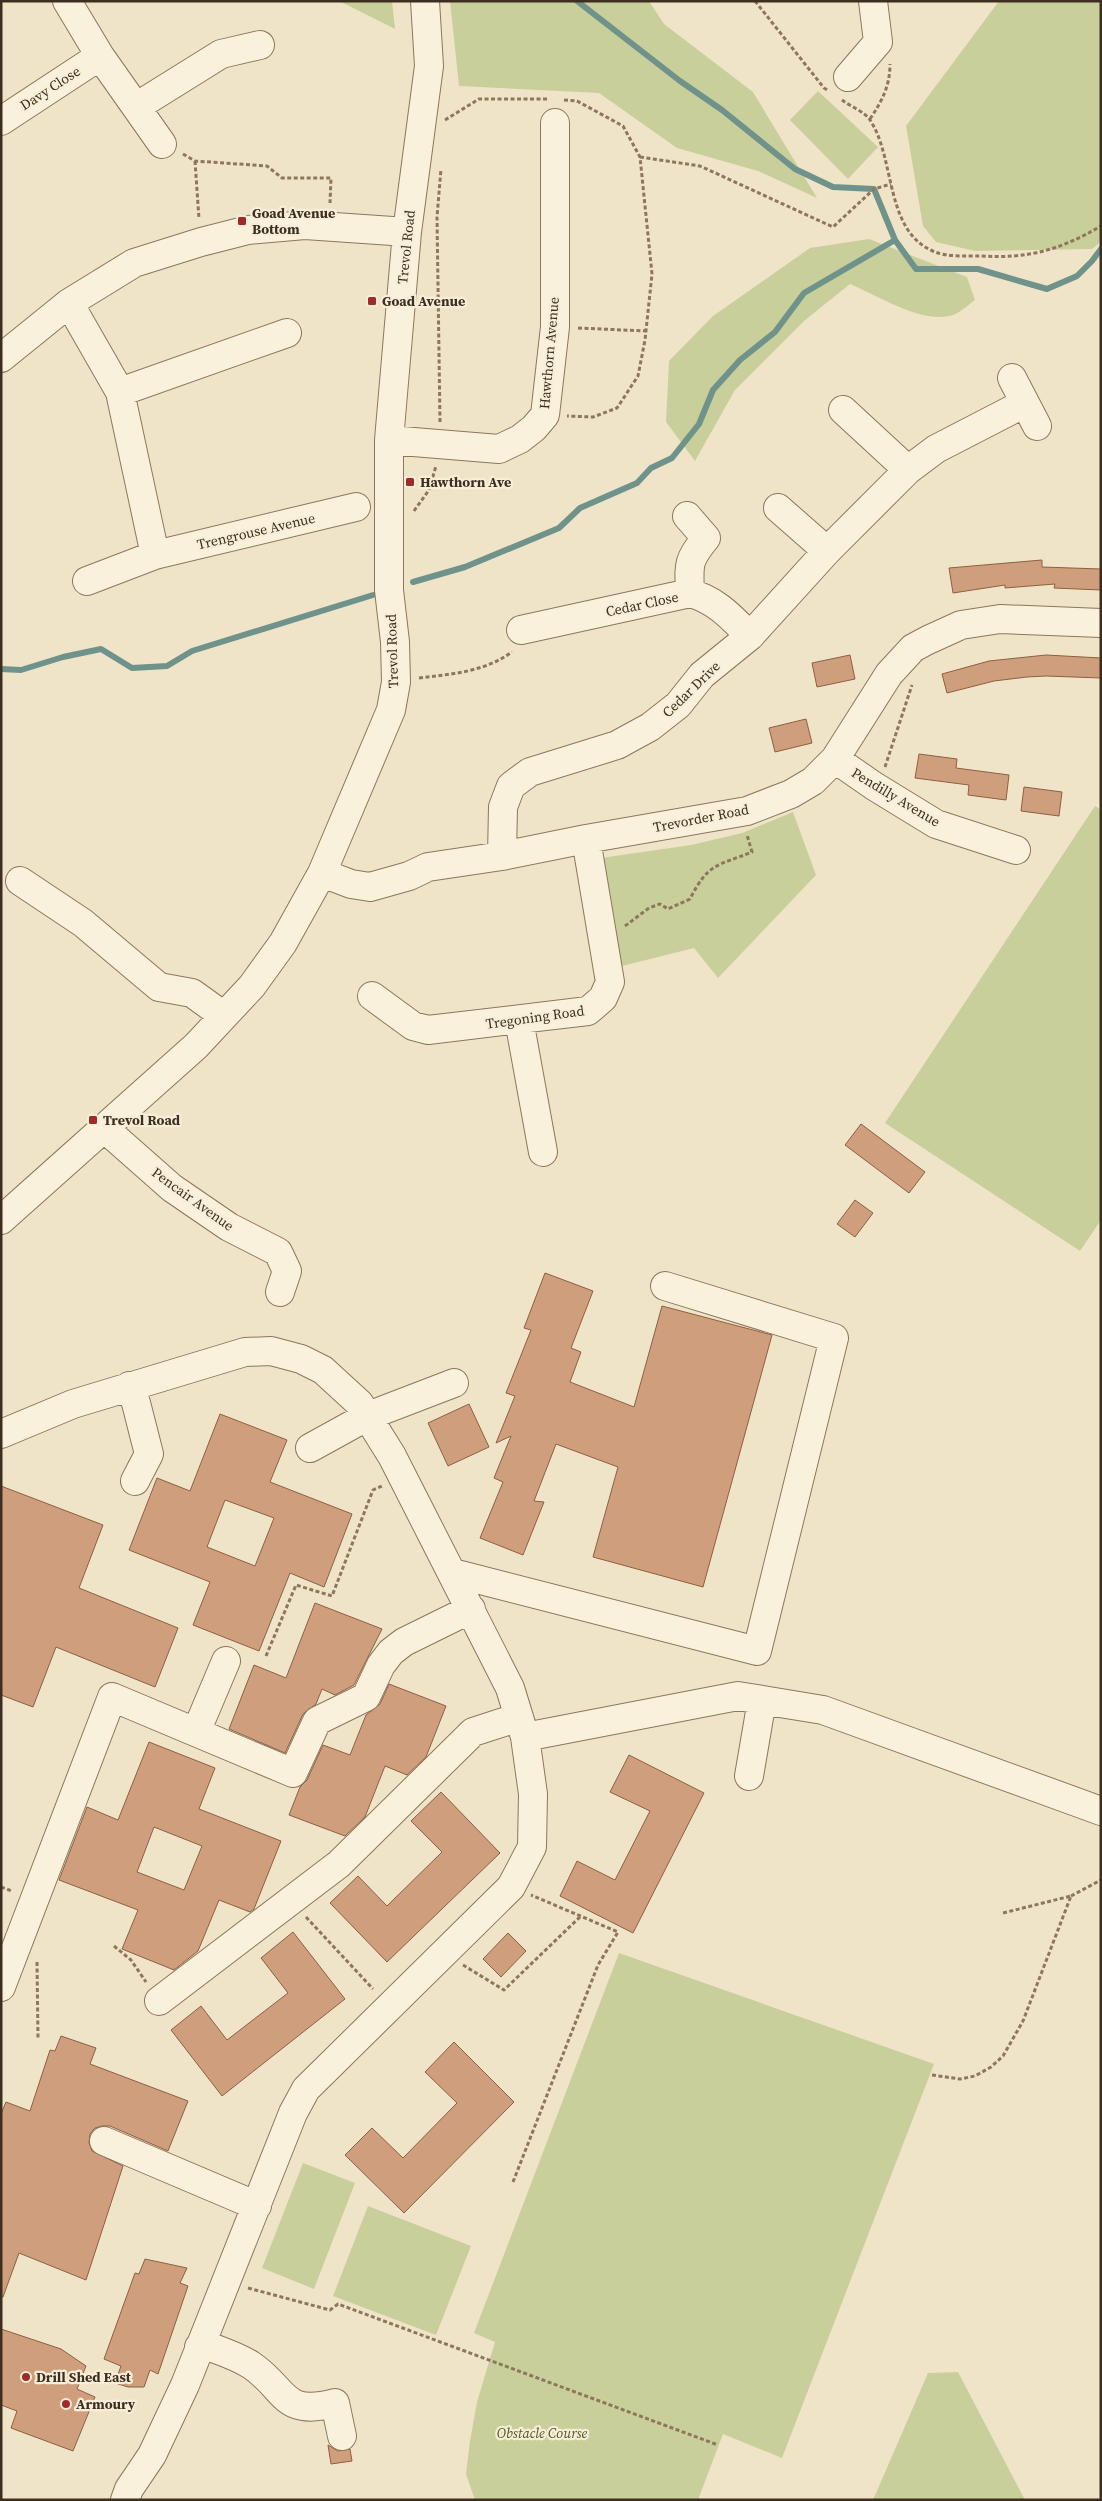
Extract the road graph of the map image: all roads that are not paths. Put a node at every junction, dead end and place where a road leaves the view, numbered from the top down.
1 (67, 1) edge
2 (425, 1) edge
3 (873, 1) edge
4 (260, 46) dead end
5 (100, 56) junction
6 (839, 89) road end
7 (136, 108) junction
8 (551, 111) road end
9 (1, 121) edge
10 (162, 144) dead end
11 (407, 232) junction
12 (69, 303) junction
13 (287, 333) dead end
14 (1, 358) edge
15 (1012, 378) dead end
16 (120, 392) junction
17 (843, 410) dead end
18 (389, 440) junction
19 (908, 470) junction
20 (356, 507) dead end
21 (778, 508) dead end
22 (687, 516) dead end
23 (827, 551) junction
24 (155, 555) junction
25 (87, 581) dead end
26 (690, 593) junction
27 (1101, 623) edge
28 (520, 627) road end
29 (750, 636) junction
30 (835, 759) junction
31 (586, 838) junction
32 (1016, 850) dead end
33 (502, 856) junction
34 (322, 873) junction
35 (20, 881) dead end
36 (372, 996) dead end
37 (224, 1016) junction
38 (519, 1020) junction
39 (104, 1128) junction
40 (542, 1152) dead end
41 (1, 1220) edge
42 (665, 1286) dead end
43 (280, 1292) dead end
44 (454, 1383) dead end
45 (128, 1386) junction
46 (368, 1416) junction
47 (1, 1434) edge
48 (310, 1448) dead end
49 (135, 1481) dead end
50 (453, 1573) junction
51 (471, 1609) junction
52 (226, 1661) dead end
53 (762, 1700) junction
54 (522, 1727) junction
55 (196, 1732) junction
56 (749, 1776) dead end
57 (1101, 1811) edge
58 (1, 1987) edge
59 (159, 2001) road end
60 (104, 2141) dead end
61 (258, 2206) junction
62 (199, 2347) junction
63 (342, 2436) dead end
64 (125, 2500) edge

1 - 5 street
2 - 11 street, Trevol Road
3 - 6 street
4 - 7 street
5 - 7 street
5 - 9 street, Davy Close
7 - 10 street
8 - 18 street, Hawthorn Avenue
11 - 12 street
11 - 18 street, Trevol Road
12 - 14 street
12 - 16 street
13 - 16 street
15 - 19 street, Cedar Drive
16 - 24 street
17 - 19 street
18 - 34 street, Trevol Road
19 - 23 street, Cedar Drive
20 - 24 street, Trengrouse Avenue
21 - 23 street
22 - 26 street
23 - 29 street, Cedar Drive
24 - 25 street, Trengrouse Avenue
26 - 28 street, Cedar Close
26 - 29 street, Cedar Close
27 - 30 street, Trevorder Road
29 - 33 street, Cedar Drive
30 - 31 street, Trevorder Road
30 - 32 street, Pendilly Avenue
31 - 33 street, Trevorder Road
31 - 38 street, Tregoning Road
33 - 34 street, Trevorder Road
34 - 37 street, Trevol Road
35 - 37 street
36 - 38 street, Tregoning Road
37 - 39 street, Trevol Road
38 - 40 street
39 - 41 street, Trevol Road
39 - 43 street, Pencair Avenue
42 - 50 street
44 - 46 street
45 - 46 street
45 - 47 street
45 - 49 street
46 - 48 street
46 - 50 street
50 - 51 street
51 - 54 street
51 - 55 street
52 - 55 street
53 - 54 street
53 - 56 street
53 - 57 street
54 - 59 street
54 - 61 street
55 - 58 street
60 - 61 street
61 - 62 street
62 - 63 street
62 - 64 street

